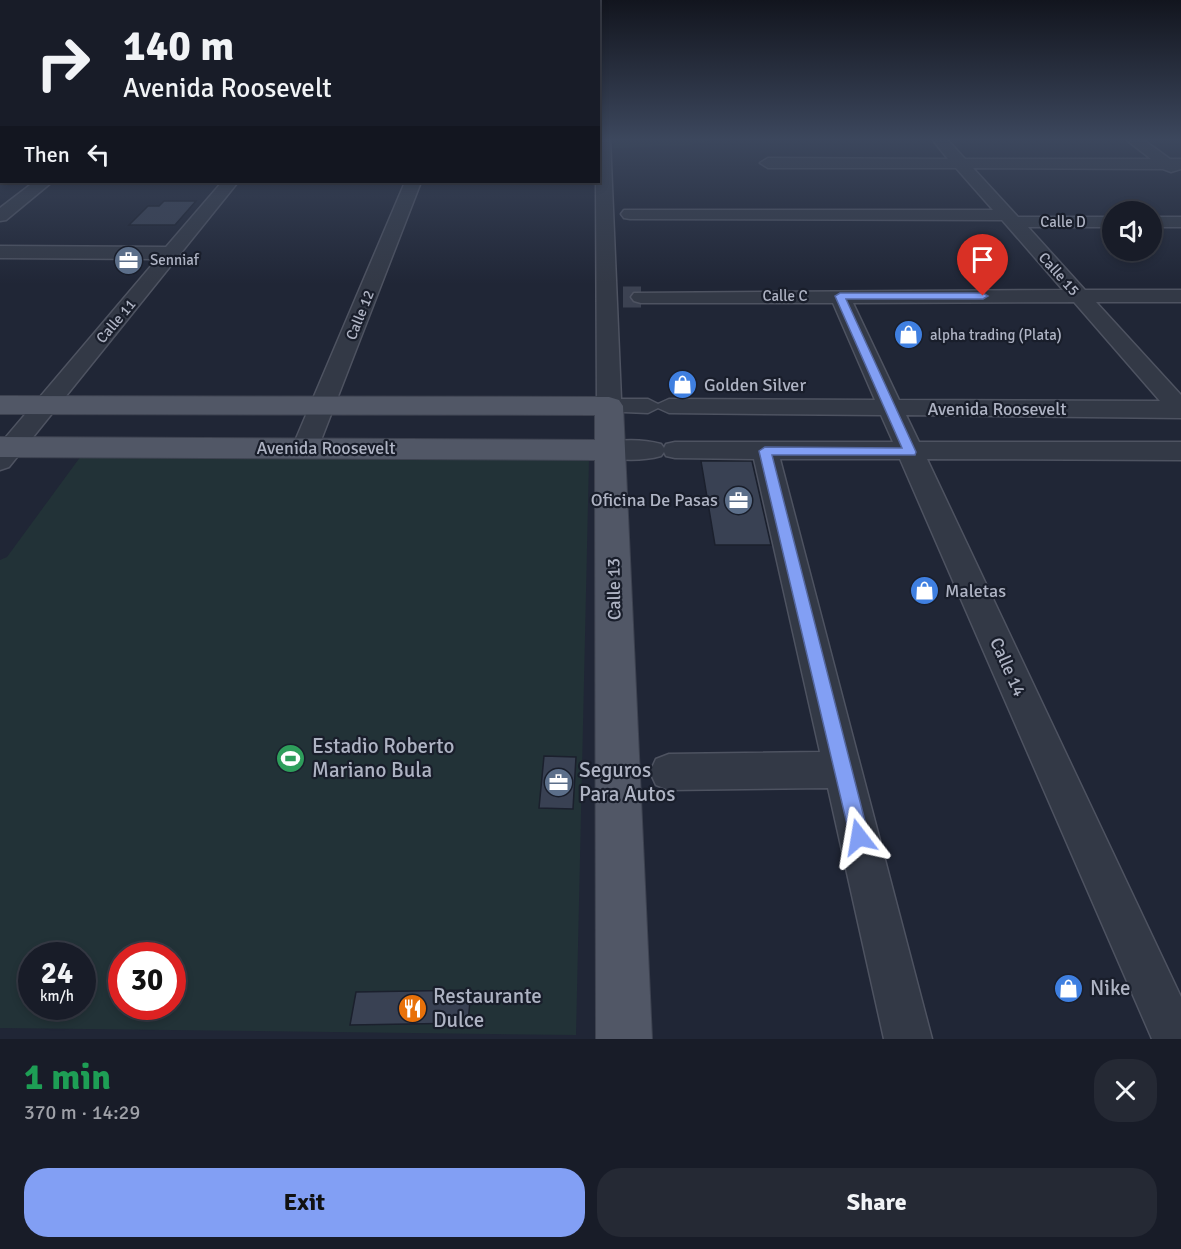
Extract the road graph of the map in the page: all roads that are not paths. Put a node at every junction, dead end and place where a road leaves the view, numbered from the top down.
1 (38, 186) edge
2 (226, 186) edge
3 (410, 186) edge
4 (609, 186) edge
5 (981, 186) edge
6 (618, 214) junction
7 (0, 216) edge
8 (1010, 219) junction
9 (1102, 222) edge
10 (1162, 222) edge
11 (1181, 222) edge
12 (0, 252) edge
13 (172, 253) junction
14 (840, 296) junction
15 (1078, 296) junction
16 (1181, 296) edge
17 (623, 297) junction
18 (0, 405) edge
19 (46, 405) junction
20 (323, 405) junction
21 (642, 406) junction
22 (893, 409) junction
23 (1181, 409) edge
24 (305, 448) junction
25 (610, 450) junction
26 (1181, 450) edge
27 (765, 451) junction
28 (4, 452) edge
29 (910, 452) junction
30 (843, 770) junction
31 (669, 772) dead end
32 (624, 1039) edge
33 (908, 1039) edge
34 (1176, 1039) edge

1 - 7 street
2 - 13 street, Calle 11
3 - 20 street, Calle 12
4 - 6 street, Calle 13
5 - 8 street, Calle 15
6 - 8 street, Calle D
6 - 17 street, Calle 13
8 - 9 street, Calle D
8 - 15 street, Calle 15
10 - 11 street
12 - 13 street
13 - 19 street, Calle 11
14 - 15 street, Calle C
14 - 17 street, Calle C
14 - 22 street, Calle 14
15 - 16 street, Calle C
15 - 23 street, Calle 15
17 - 21 street, Calle 13
18 - 19 main road, Avenida Roosevelt
19 - 20 main road, Avenida Roosevelt
19 - 28 street, Calle 11
20 - 21 main road, Avenida Roosevelt
20 - 24 street, Calle 12
21 - 22 street, Avenida Roosevelt
21 - 25 main road, Calle 13
22 - 23 street, Avenida Roosevelt
22 - 29 street, Calle 14
24 - 25 main road, Avenida Roosevelt
24 - 28 main road, Avenida Roosevelt
25 - 27 street, Avenida Roosevelt
25 - 32 main road, Calle 13
26 - 29 street, Avenida Roosevelt
27 - 29 street, Avenida Roosevelt
27 - 30 street
29 - 34 street, Calle 14
30 - 31 street
30 - 33 street

